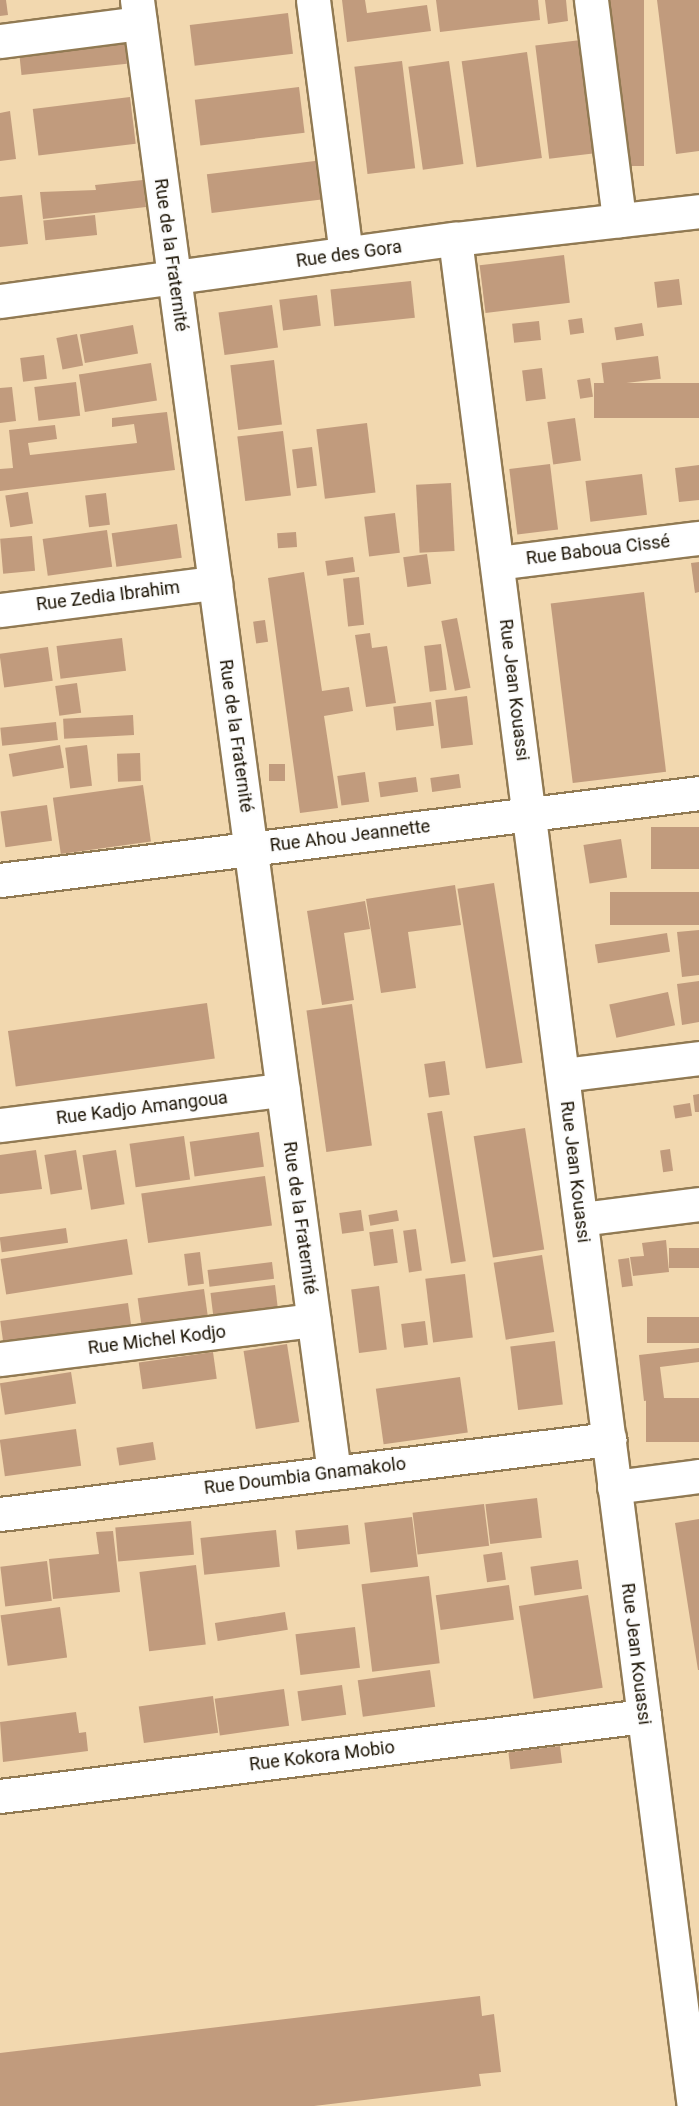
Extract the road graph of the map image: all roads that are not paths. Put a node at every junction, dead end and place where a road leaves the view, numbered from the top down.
1 (313, 0) edge
2 (591, 0) edge
3 (138, 11) edge
4 (0, 40) edge
5 (699, 211) edge
6 (619, 220) junction
7 (455, 239) junction
8 (346, 254) junction
9 (174, 279) junction
10 (0, 301) edge
11 (699, 538) edge
12 (497, 563) junction
13 (215, 583) junction
14 (0, 610) edge
15 (699, 793) edge
16 (530, 814) junction
17 (251, 849) junction
18 (0, 880) edge
19 (699, 1058) edge
20 (563, 1075) junction
21 (283, 1090) junction
22 (0, 1125) edge
23 (699, 1204) edge
24 (581, 1219) junction
25 (314, 1320) junction
26 (0, 1359) edge
27 (609, 1438) junction
28 (334, 1473) junction
29 (699, 1476) edge
30 (614, 1487) junction
31 (0, 1514) edge
32 (644, 1716) junction
33 (0, 1796) edge
34 (694, 2106) edge

1 - 8 street
2 - 6 street
3 - 4 street
3 - 9 street, Rue de la Fraternité
5 - 6 street, Rue des Gora
6 - 7 street, Rue des Gora
7 - 8 street, Rue des Gora
7 - 12 street, Rue Jean Kouassi
8 - 9 street, Rue des Gora
9 - 10 street, Rue des Gora
9 - 13 street, Rue de la Fraternité
11 - 12 street, Rue Baboua Cissé
12 - 16 street, Rue Jean Kouassi
13 - 14 street, Rue Zedia Ibrahim
13 - 17 street, Rue de la Fraternité
15 - 16 street, Rue Ahou Jeannette
16 - 17 street, Rue Ahou Jeannette
16 - 20 street, Rue Jean Kouassi
17 - 18 street, Rue Ahou Jeannette
17 - 21 street, Rue de la Fraternité
19 - 20 street
20 - 24 street, Rue Jean Kouassi
21 - 22 street, Rue Kadjo Amangoua
21 - 25 street, Rue de la Fraternité
23 - 24 street
24 - 27 street, Rue Jean Kouassi
25 - 26 street, Rue Michel Kodjo
25 - 28 street, Rue de la Fraternité
27 - 28 street, Rue Doumbia Gnamakolo
27 - 30 street, Rue Jean Kouassi
28 - 31 street, Rue Doumbia Gnamakolo
29 - 30 street
30 - 32 street, Rue Jean Kouassi
32 - 33 street, Rue Kokora Mobio
32 - 34 street, Rue Jean Kouassi

